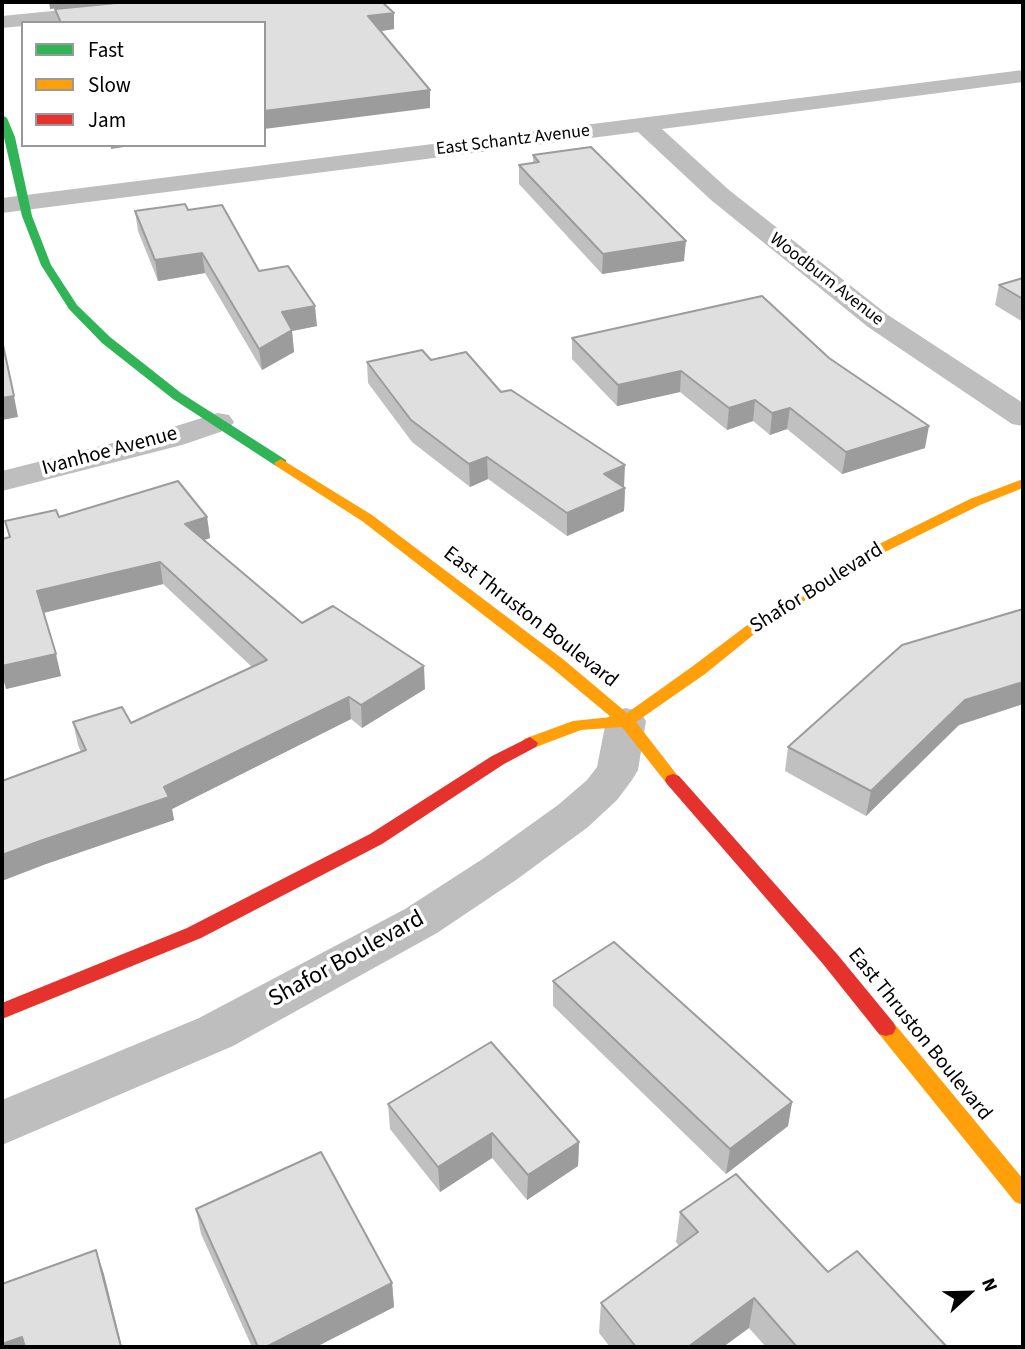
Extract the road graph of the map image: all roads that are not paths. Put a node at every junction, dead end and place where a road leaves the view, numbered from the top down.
1 (198, 2) edge
2 (2, 22) edge
3 (1023, 76) edge
4 (2, 118) edge
5 (644, 125) junction
6 (26, 203) junction
7 (2, 206) edge
8 (1023, 417) edge
9 (218, 422) junction
10 (2, 481) edge
11 (1023, 483) edge
12 (626, 721) junction
13 (2, 1011) edge
14 (2, 1124) edge
15 (1023, 1195) edge

1 - 2 street
3 - 5 street, East Schantz Avenue
4 - 6 street, East Thruston Boulevard
5 - 6 street, East Schantz Avenue
5 - 8 street, Woodburn Avenue
6 - 7 street, East Schantz Avenue
6 - 9 street, East Thruston Boulevard
9 - 10 street, Ivanhoe Avenue
9 - 12 street, East Thruston Boulevard
11 - 12 street, Shafor Boulevard
12 - 13 street
12 - 14 street, Shafor Boulevard
12 - 15 street, East Thruston Boulevard

